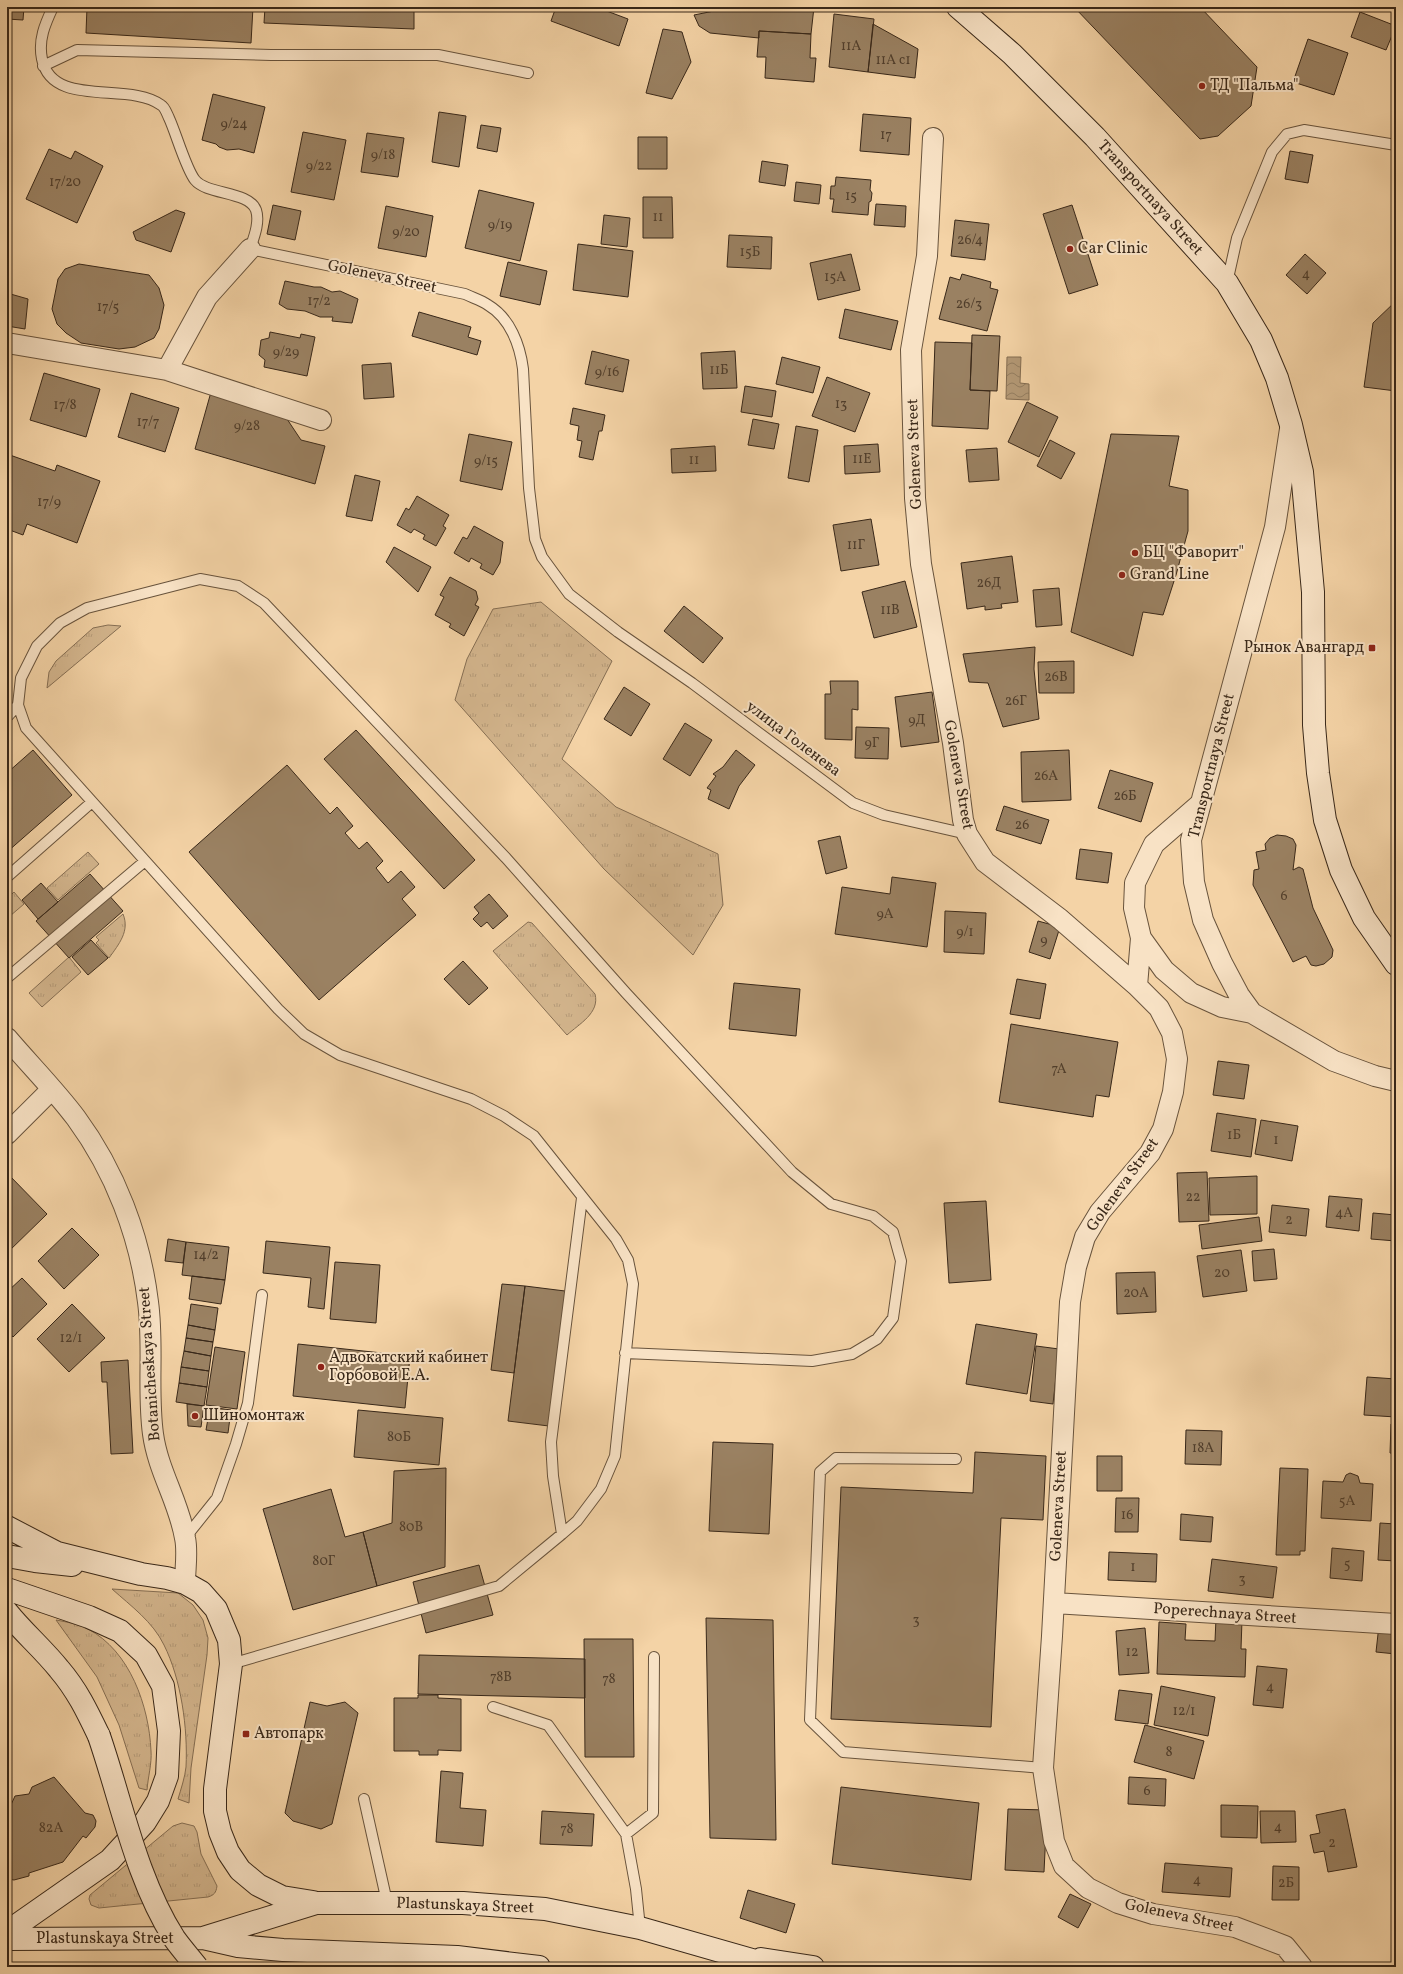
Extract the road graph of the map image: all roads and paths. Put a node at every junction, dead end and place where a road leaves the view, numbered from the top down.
1 (53, 7) edge
2 (958, 7) edge
3 (43, 66) junction
4 (528, 73) dead end
5 (934, 138) dead end
6 (1396, 145) edge
7 (250, 248) junction
8 (1226, 283) junction
9 (7, 343) edge
10 (167, 370) junction
11 (321, 420) dead end
12 (1291, 425) junction
13 (618, 632) joint
14 (18, 705) junction
15 (7, 717) edge
16 (92, 802) junction
17 (1200, 804) junction
18 (967, 834) junction
19 (145, 861) junction
20 (7, 877) edge
21 (1141, 938) junction
22 (1396, 964) edge
23 (7, 978) edge
24 (1137, 986) junction
25 (1252, 1012) junction
26 (7, 1038) edge
27 (1396, 1080) edge
28 (52, 1090) junction
29 (7, 1134) edge
30 (582, 1198) junction
31 (262, 1295) dead end
32 (625, 1353) junction
33 (956, 1459) dead end
34 (7, 1527) edge
35 (562, 1534) junction
36 (185, 1538) junction
37 (7, 1556) edge
38 (89, 1562) junction
39 (185, 1583) junction
40 (7, 1590) edge
41 (1054, 1603) junction
42 (7, 1612) edge
43 (1396, 1624) edge
44 (14, 1626) edge
45 (654, 1657) dead end
46 (231, 1664) junction
47 (493, 1707) dead end
48 (1043, 1768) junction
49 (364, 1799) dead end
50 (626, 1834) junction
51 (387, 1902) junction
52 (316, 1903) junction
53 (640, 1928) junction
54 (7, 1932) edge
55 (203, 1938) junction
56 (7, 1939) edge
57 (727, 1953) junction
58 (197, 1967) edge
59 (539, 1967) edge
60 (776, 1967) edge
61 (813, 1967) edge
62 (1302, 1967) edge

1 - 3 lane
2 - 8 main road, Transportnaya Street
3 - 4 lane
3 - 7 lane
5 - 18 street, Goleneva Street
6 - 8 lane
7 - 10 street
7 - 13 lane, Goleneva Street
8 - 12 main road, Transportnaya Street
9 - 10 street
10 - 11 street
12 - 17 street, Transportnaya Street
12 - 22 main road, Transportnaya Street
13 - 18 lane, улица Голенева
14 - 15 lane
14 - 16 lane
14 - 32 lane
16 - 19 lane
16 - 20 lane
17 - 21 street
17 - 25 street, Transportnaya Street
18 - 24 street, Goleneva Street
19 - 23 lane
19 - 30 lane
21 - 24 street
21 - 25 street
24 - 41 street, Goleneva Street
25 - 27 street, Transportnaya Street
26 - 28 street, Botanicheskaya Street
28 - 29 street
28 - 36 street, Botanicheskaya Street
30 - 32 lane
30 - 35 lane
31 - 36 lane
32 - 35 lane
33 - 48 lane
34 - 38 main road
35 - 46 lane
36 - 39 street, Botanicheskaya Street
37 - 38 main road
38 - 39 main road
39 - 46 main road
40 - 54 main road
41 - 43 street, Poperechnaya Street
41 - 48 street, Goleneva Street
42 - 44 main road
44 - 58 main road, bridge
45 - 50 lane
46 - 52 main road
47 - 50 lane
48 - 62 street, Goleneva Street
49 - 51 lane
50 - 53 lane
51 - 52 main road, Plastunskaya Street
51 - 53 main road, Plastunskaya Street
52 - 55 main road, Plastunskaya Street
53 - 57 main road, Plastunskaya Street
55 - 56 main road, Plastunskaya Street
55 - 59 main road, Plastunskaya Street
57 - 60 main road, Plastunskaya Street
57 - 61 main road, Plastunskaya Street

